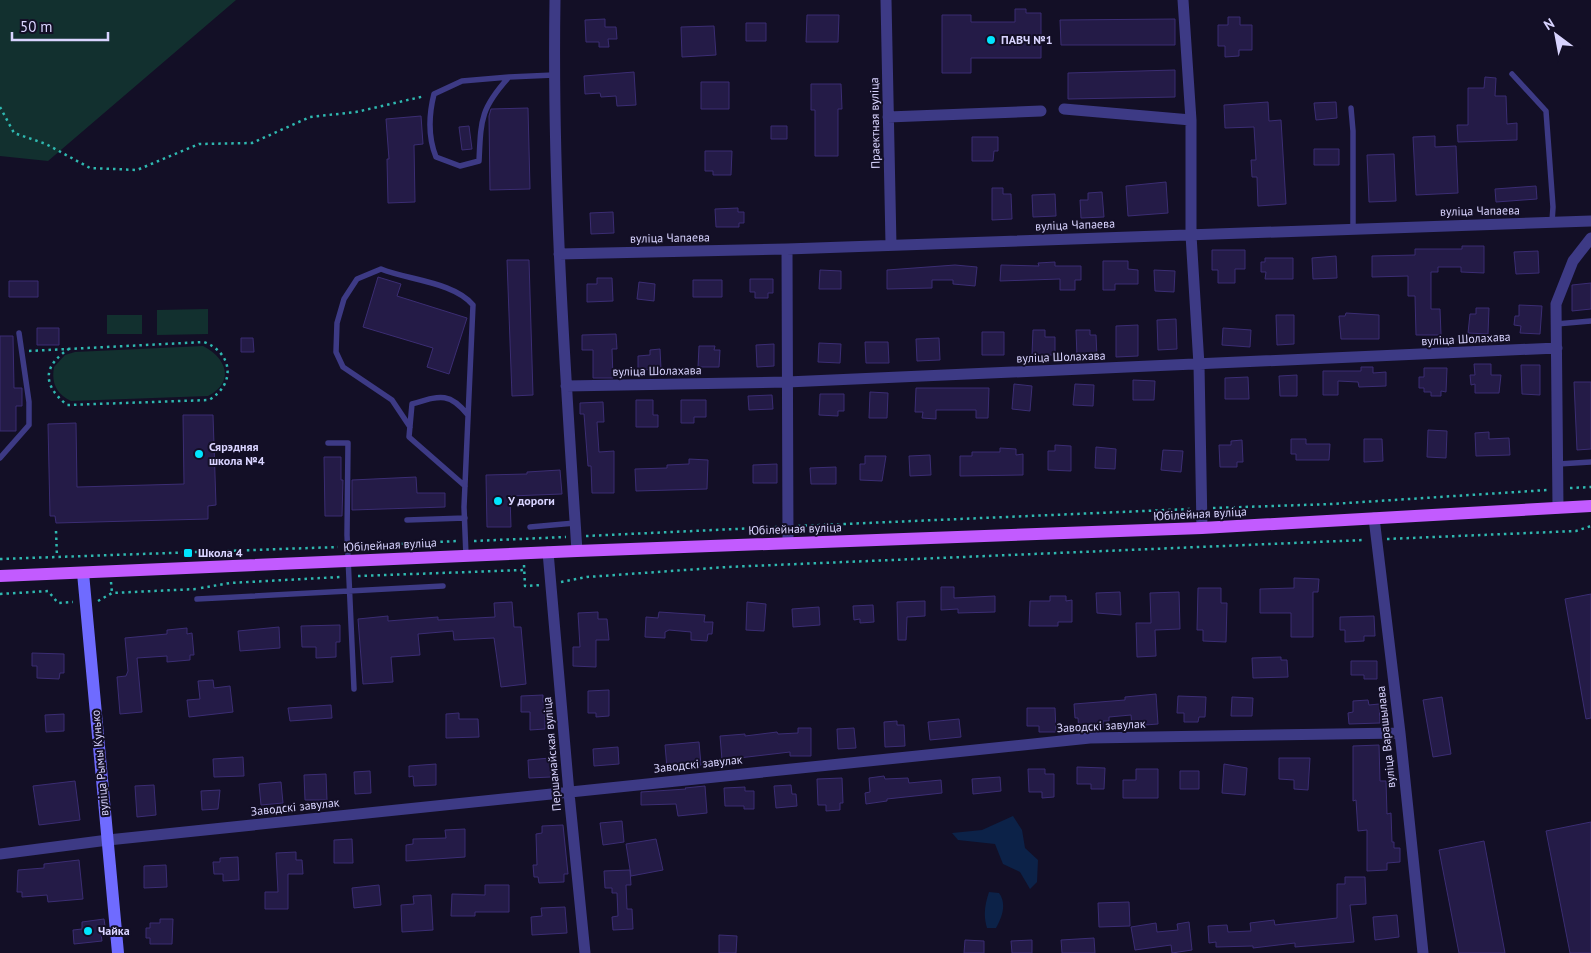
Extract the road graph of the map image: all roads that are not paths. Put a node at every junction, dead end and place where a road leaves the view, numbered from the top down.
1 (555, 0) edge
2 (886, 0) edge
3 (1183, 0) edge
4 (1512, 74) dead end
5 (554, 75) junction
6 (509, 77) junction
7 (1351, 108) dead end
8 (1064, 109) dead end
9 (1040, 111) dead end
10 (888, 117) junction
11 (1191, 120) junction
12 (1591, 221) edge
13 (1552, 224) junction
14 (1353, 228) junction
15 (1191, 235) junction
16 (1591, 238) edge
17 (890, 245) junction
18 (787, 249) junction
19 (559, 254) junction
20 (1591, 321) edge
21 (1556, 324) junction
22 (19, 333) dead end
23 (1557, 348) junction
24 (1199, 365) junction
25 (787, 382) junction
26 (566, 386) junction
27 (468, 416) junction
28 (410, 427) junction
29 (328, 443) dead end
30 (0, 458) edge
31 (1591, 462) edge
32 (1558, 464) junction
33 (465, 486) junction
34 (1591, 506) edge
35 (1558, 508) junction
36 (465, 518) junction
37 (1374, 518) junction
38 (407, 520) dead end
39 (576, 523) junction
40 (530, 527) dead end
41 (1202, 528) junction
42 (788, 543) junction
43 (577, 551) junction
44 (548, 552) junction
45 (466, 556) junction
46 (348, 561) junction
47 (83, 572) junction
48 (0, 576) edge
49 (443, 586) dead end
50 (350, 590) junction
51 (197, 599) dead end
52 (354, 689) dead end
53 (1400, 734) junction
54 (568, 793) junction
55 (108, 840) junction
56 (0, 854) edge
57 (118, 953) edge
58 (586, 953) edge
59 (1423, 953) edge

1 - 5 street
2 - 10 street, Праектная вуліца
3 - 11 street
4 - 13 lane
5 - 6 lane
5 - 19 street
6 - 6 lane
7 - 14 lane
8 - 11 street
9 - 10 street
10 - 17 street, Праектная вуліца
11 - 15 street
12 - 13 street, вуліца Чапаева
13 - 14 street, вуліца Чапаева
14 - 15 street, вуліца Чапаева
15 - 17 street, вуліца Чапаева
15 - 24 street
16 - 21 street
17 - 18 street, вуліца Чапаева
18 - 19 street, вуліца Чапаева
18 - 25 street
19 - 26 street
20 - 21 lane
21 - 23 street
22 - 30 lane
23 - 24 street, вуліца Шолахава
23 - 32 street
24 - 25 street, вуліца Шолахава
24 - 41 street
25 - 26 street, вуліца Шолахава
25 - 42 street
26 - 39 street
27 - 28 lane
27 - 28 lane
27 - 33 lane
28 - 33 lane
29 - 46 lane
31 - 32 lane
32 - 35 street
33 - 36 lane
34 - 35 main road, Юбілейная вуліца
35 - 37 main road, Юбілейная вуліца
36 - 38 lane
36 - 45 lane
37 - 41 main road, Юбілейная вуліца
37 - 53 street, вуліца Варашылава
39 - 40 lane
39 - 43 street
41 - 42 main road, Юбілейная вуліца
42 - 43 main road, Юбілейная вуліца
43 - 44 main road, Юбілейная вуліца
44 - 45 main road, Юбілейная вуліца
44 - 54 street, Першамайская вуліца
45 - 46 main road, Юбілейная вуліца
46 - 47 main road, Юбілейная вуліца
46 - 50 lane
47 - 48 main road, Юбілейная вуліца
47 - 55 street, вуліца Рымы Кунько
49 - 50 lane
50 - 51 lane
50 - 52 lane
53 - 54 street, Заводскі завулак
53 - 59 street, вуліца Варашылава
54 - 55 street, Заводскі завулак
54 - 58 street, Першамайская вуліца
55 - 56 street, Заводскі завулак
55 - 57 street, вуліца Рымы Кунько

